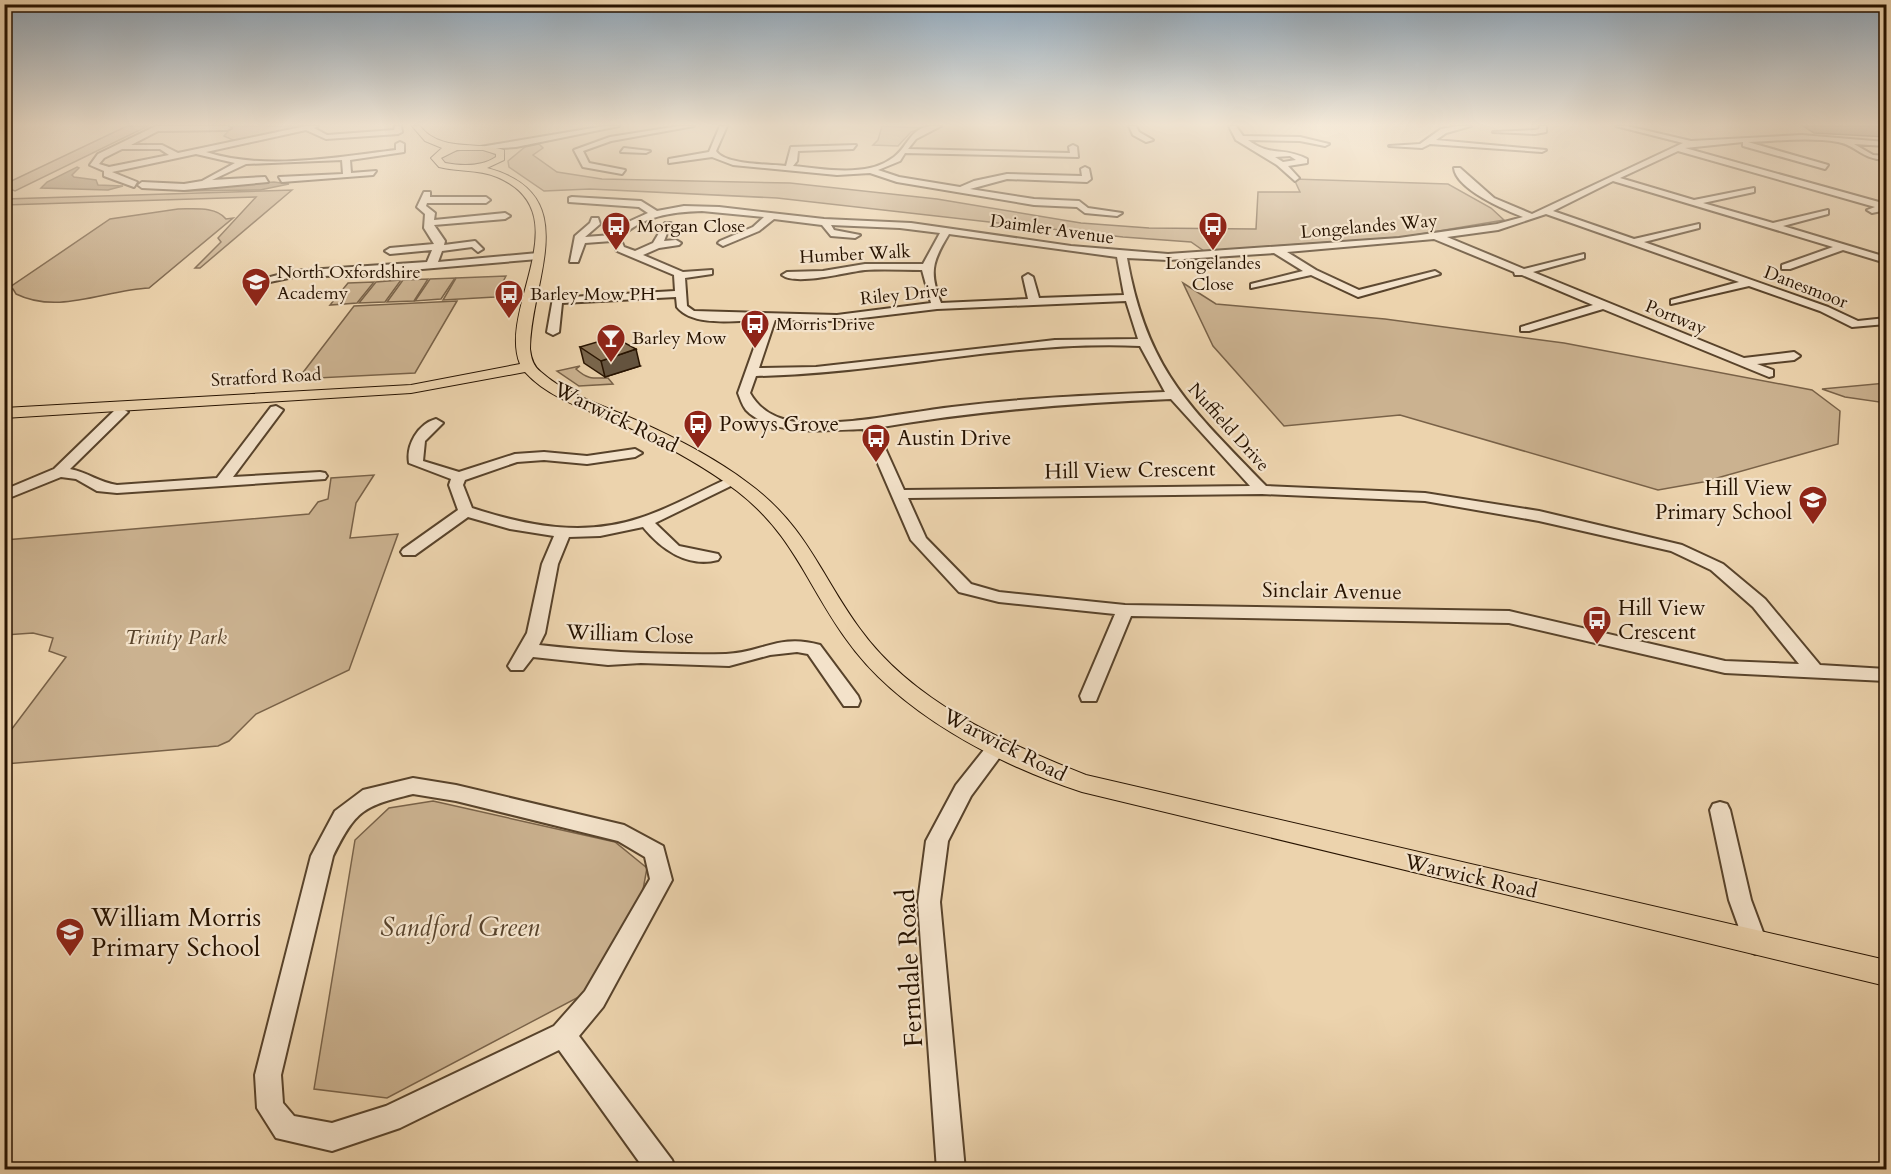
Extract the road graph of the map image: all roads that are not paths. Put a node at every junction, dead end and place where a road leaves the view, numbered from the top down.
1 (122, 181) edge
2 (250, 181) edge
3 (515, 181) edge
4 (909, 181) edge
5 (979, 181) edge
6 (1467, 181) edge
7 (1607, 181) edge
8 (1622, 181) edge
9 (1793, 181) edge
10 (206, 183) joint
11 (963, 189) junction
12 (1751, 190) dead end
13 (486, 200) dead end
14 (1697, 201) junction
15 (577, 202) dead end
16 (1872, 210) dead end
17 (1545, 212) junction
18 (1825, 212) dead end
19 (1117, 213) dead end
20 (656, 214) junction
21 (774, 214) junction
22 (505, 216) dead end
23 (1533, 217) junction
24 (595, 220) dead end
25 (823, 222) junction
26 (430, 223) junction
27 (1696, 226) dead end
28 (1775, 226) junction
29 (670, 228) dead end
30 (946, 231) junction
31 (857, 236) dead end
32 (1438, 237) junction
33 (615, 238) junction
34 (581, 240) junction
35 (1634, 242) junction
36 (676, 243) dead end
37 (723, 243) dead end
38 (657, 245) junction
39 (1887, 245) edge
40 (440, 247) junction
41 (1843, 247) junction
42 (478, 249) dead end
43 (1277, 250) junction
44 (390, 251) dead end
45 (1864, 252) junction
46 (573, 255) dead end
47 (635, 255) junction
48 (1122, 255) junction
49 (538, 256) junction
50 (1580, 256) dead end
51 (1887, 260) edge
52 (432, 264) junction
53 (926, 267) junction
54 (1786, 267) dead end
55 (708, 272) dead end
56 (1312, 272) junction
57 (1519, 273) junction
58 (1435, 274) dead end
59 (681, 275) junction
60 (787, 275) dead end
61 (1028, 277) dead end
62 (256, 282) dead end
63 (1749, 283) junction
64 (1255, 286) dead end
65 (681, 294) junction
66 (1128, 298) junction
67 (1034, 300) junction
68 (1675, 302) dead end
69 (937, 306) junction
70 (1600, 306) junction
71 (770, 318) junction
72 (1887, 321) edge
73 (1525, 329) dead end
74 (553, 332) dead end
75 (1144, 342) junction
76 (1794, 356) dead end
77 (1739, 363) junction
78 (528, 367) junction
79 (751, 372) junction
80 (1769, 374) dead end
81 (1174, 395) junction
82 (276, 410) dead end
83 (121, 412) dead end
84 (4, 413) edge
85 (436, 423) dead end
86 (868, 425) junction
87 (635, 453) dead end
88 (59, 472) junction
89 (320, 476) dead end
90 (459, 477) junction
91 (734, 481) junction
92 (222, 482) junction
93 (1262, 490) junction
94 (897, 494) junction
95 (4, 496) edge
96 (466, 511) junction
97 (646, 521) junction
98 (564, 533) junction
99 (409, 552) dead end
100 (712, 557) dead end
101 (1125, 610) junction
102 (528, 650) junction
103 (517, 666) dead end
104 (1813, 669) junction
105 (1887, 675) edge
106 (1089, 696) dead end
107 (851, 701) dead end
108 (998, 746) junction
109 (1720, 810) dead end
110 (1755, 943) junction
111 (1887, 973) edge
112 (563, 1035) junction
113 (662, 1170) edge
114 (951, 1170) edge

1 - 10 street
2 - 10 street
3 - 49 main road
4 - 11 street
5 - 11 street
6 - 23 street
7 - 17 street, Longelandes Way
8 - 14 street
9 - 16 street
11 - 19 street
12 - 14 street
13 - 26 street
14 - 28 street
15 - 20 street
17 - 23 street, Longelandes Way
17 - 35 street, Danesmoor
18 - 28 street
20 - 21 street, Daimler Avenue
20 - 33 street
21 - 25 street, Daimler Avenue
21 - 37 street
22 - 26 street
23 - 32 street, Longelandes Way
24 - 34 street
25 - 30 street, Daimler Avenue
25 - 31 street
26 - 40 street
27 - 35 street
28 - 41 street
29 - 38 street
30 - 48 street, Daimler Avenue
30 - 53 street
32 - 43 street, Longelandes Way
32 - 57 street, Portway
33 - 34 street
33 - 47 street
34 - 46 street
35 - 63 street, Danesmoor
36 - 38 street
38 - 47 street
39 - 45 street
40 - 42 street
40 - 44 street
40 - 52 street
41 - 45 street
41 - 54 street
43 - 48 street, Longelandes Way
43 - 56 street
45 - 51 street
47 - 59 street
48 - 66 street, Nuffield Drive
49 - 52 street
49 - 78 main road
50 - 57 street
52 - 62 street
53 - 60 street, Humber Walk
53 - 69 street
55 - 59 street
56 - 58 street
56 - 64 street
57 - 70 street, Portway
59 - 65 street
61 - 67 street
63 - 68 street, Danesmoor
63 - 72 street, Danesmoor
65 - 71 street, Riley Drive
65 - 74 street
66 - 67 street, Riley Drive
66 - 75 street, Nuffield Drive
67 - 69 street, Riley Drive
69 - 71 street, Riley Drive
70 - 73 street
70 - 77 street, Portway
71 - 79 street
75 - 79 street
75 - 81 street, Nuffield Drive
76 - 77 street, Portway
77 - 80 street, Portway
78 - 84 main road, Stratford Road
78 - 91 main road, Warwick Road
79 - 86 street
81 - 86 street
81 - 93 street, Nuffield Drive
82 - 92 street
83 - 88 street
85 - 90 street
86 - 94 street, Sinclair Avenue
87 - 90 street
88 - 92 street
88 - 95 street
89 - 92 street
90 - 96 street
91 - 97 street
91 - 108 main road, Warwick Road
93 - 94 street, Hill View Crescent
93 - 104 street, Hill View Crescent
94 - 101 street, Sinclair Avenue
96 - 98 street
96 - 99 street
97 - 98 street
97 - 100 street
98 - 102 street, William Close
101 - 104 street, Sinclair Avenue
101 - 106 street
102 - 103 street, William Close
102 - 107 street, William Close
104 - 105 street, Sinclair Avenue
108 - 110 main road, Warwick Road
108 - 114 street, Ferndale Road
109 - 110 street
110 - 111 main road, Warwick Road
112 - 112 street
112 - 113 street

